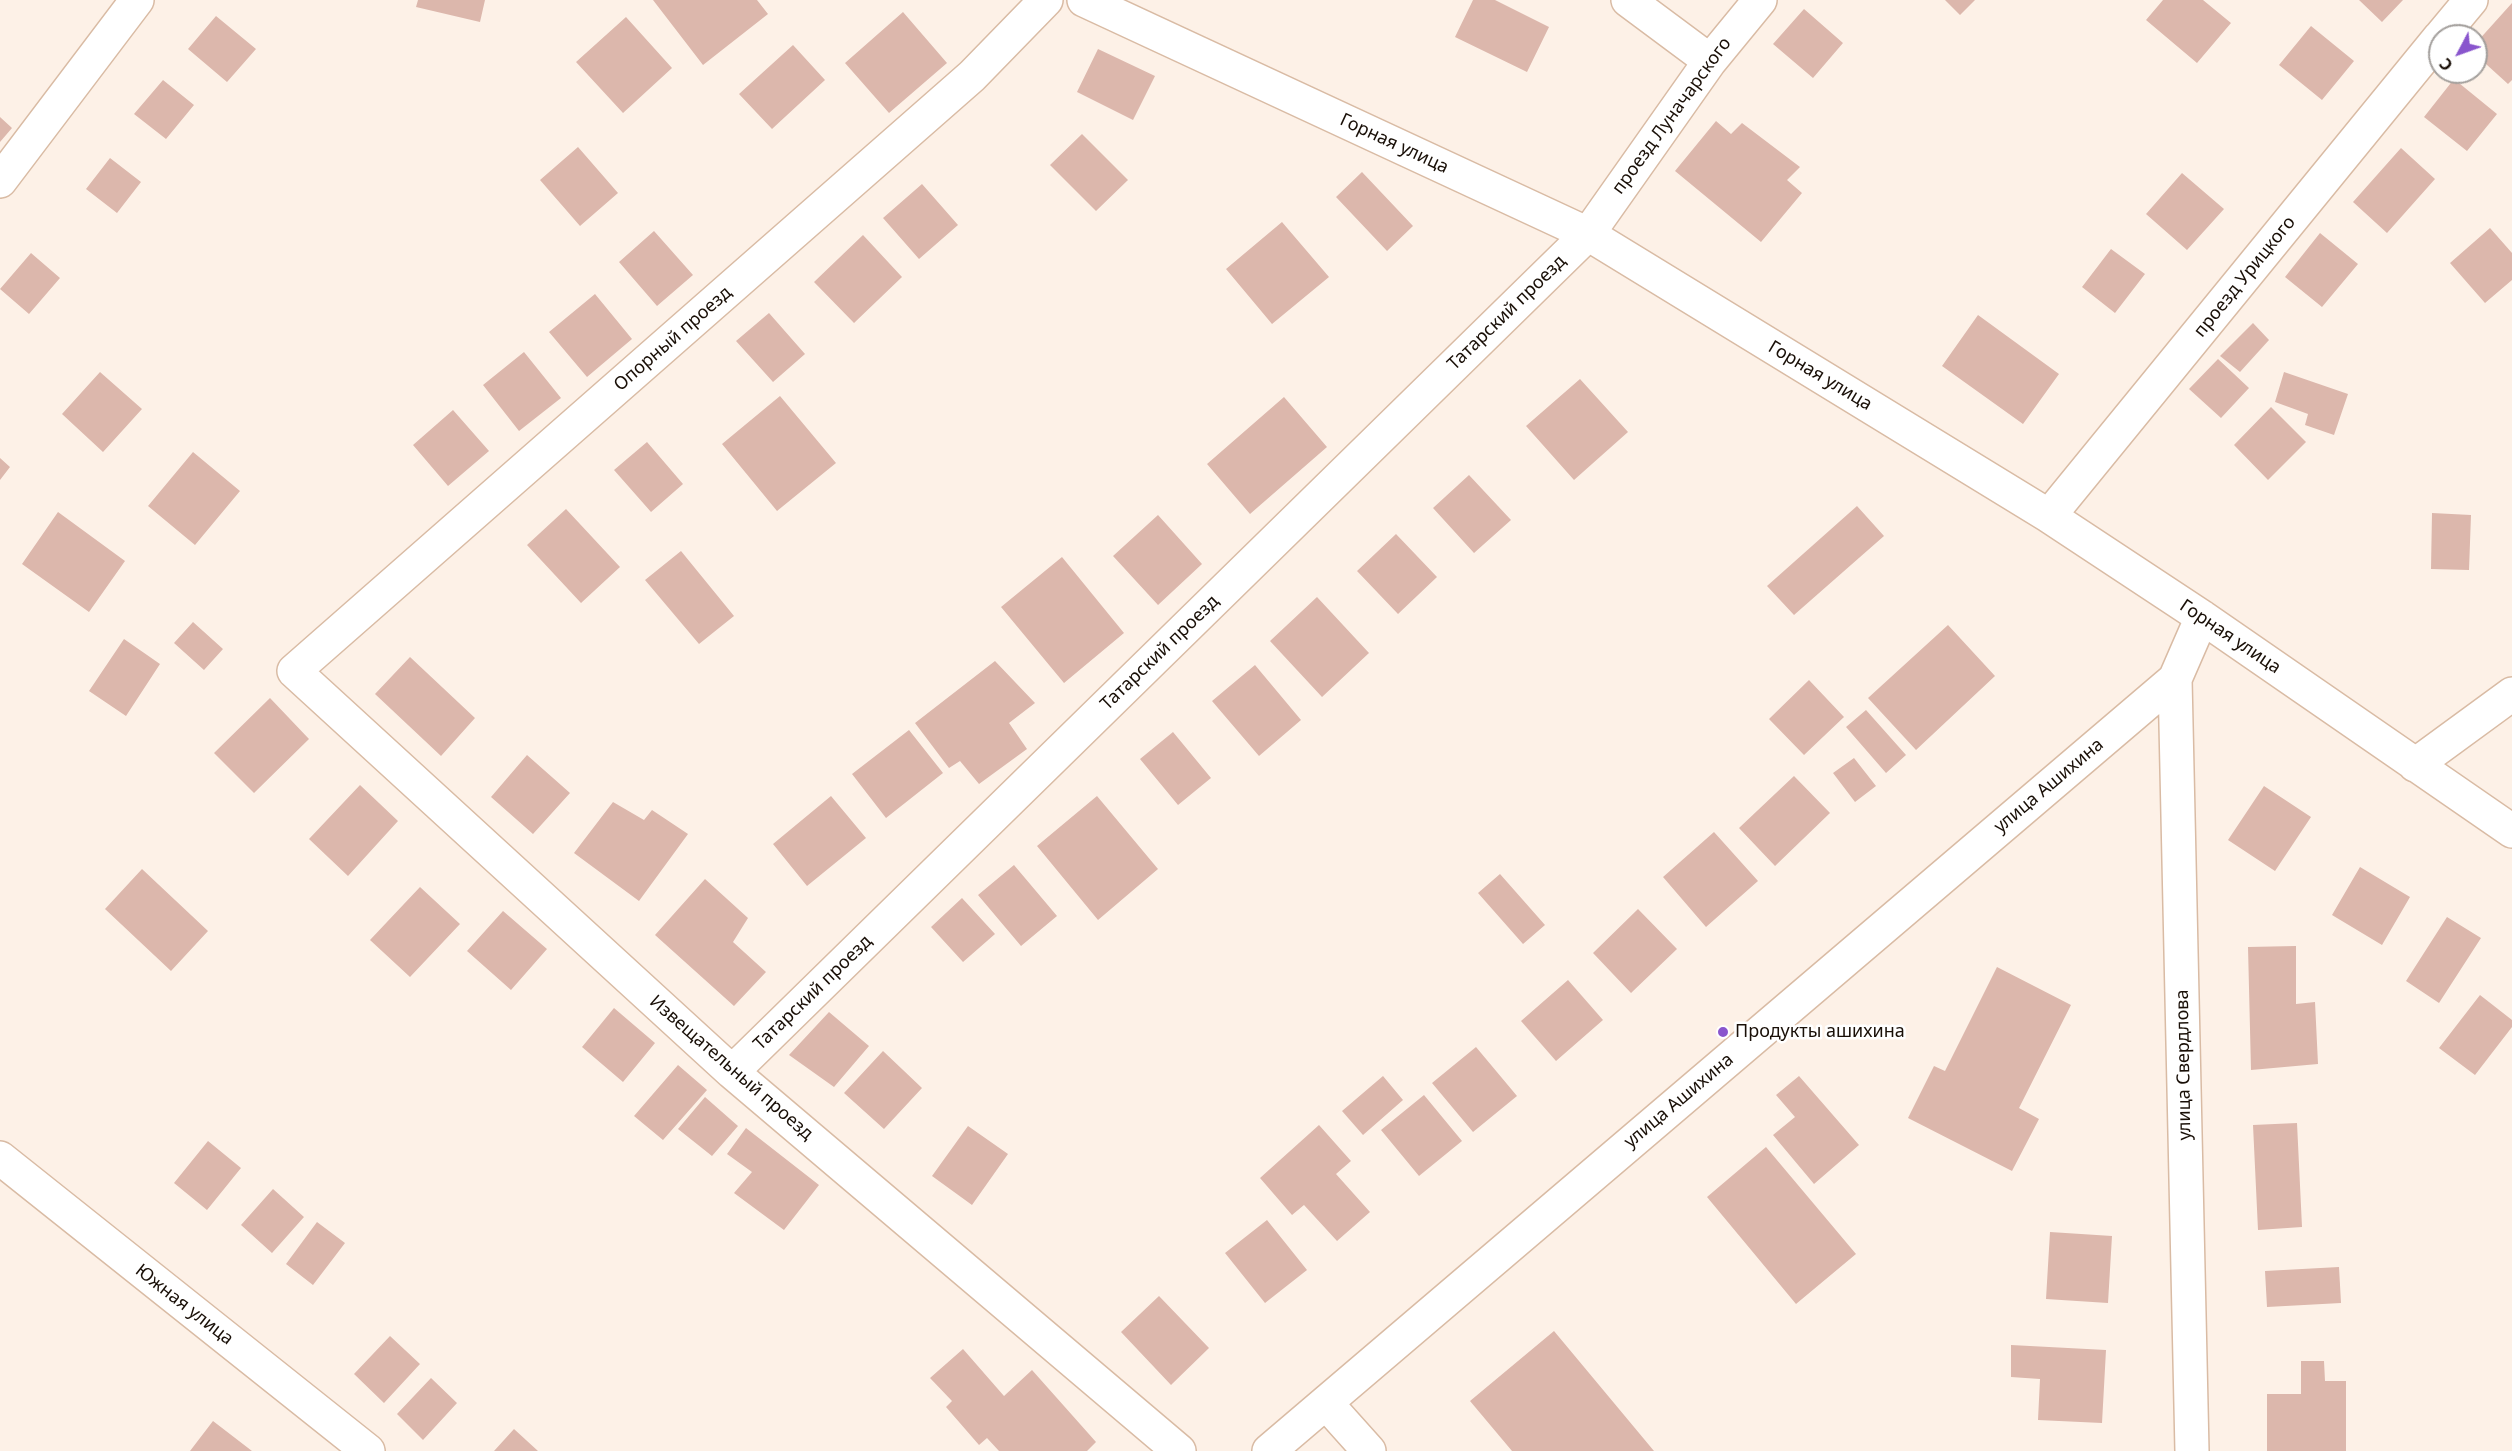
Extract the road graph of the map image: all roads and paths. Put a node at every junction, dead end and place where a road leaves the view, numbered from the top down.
1 (137, 0) edge
2 (1046, 0) edge
3 (1084, 0) edge
4 (1628, 0) edge
5 (1760, 0) edge
6 (2470, 0) edge
7 (2451, 24) edge
8 (2428, 53) edge
9 (1710, 61) junction
10 (0, 181) edge
11 (1588, 234) junction
12 (2049, 516) junction
13 (2202, 617) junction
14 (294, 671) joint
15 (2175, 679) junction
16 (2512, 694) edge
17 (2415, 765) junction
18 (2512, 831) edge
19 (732, 1072) junction
20 (0, 1158) edge
21 (1326, 1403) junction
22 (368, 1451) edge
23 (1179, 1451) edge
24 (1269, 1451) edge
25 (1369, 1451) edge
26 (2192, 1451) edge

1 - 10 street
2 - 14 street, Опорный проезд
3 - 11 street, Горная улица
4 - 9 street
5 - 9 street, проезд Луначарского
6 - 7 street, проезд Урицкого
8 - 12 street, проезд Урицкого
9 - 11 street, проезд Луначарского
11 - 12 street, Горная улица
11 - 19 street, Татарский проезд
12 - 13 street, Горная улица
13 - 15 street, улица Ашихина
13 - 17 street, Горная улица
14 - 19 street, Извещательный проезд
15 - 21 street, улица Ашихина
15 - 26 street, улица Свердлова
16 - 17 street
17 - 18 street, Горная улица
19 - 23 street, Извещательный проезд
20 - 22 street, Южная улица
21 - 24 street, улица Ашихина
21 - 25 street

